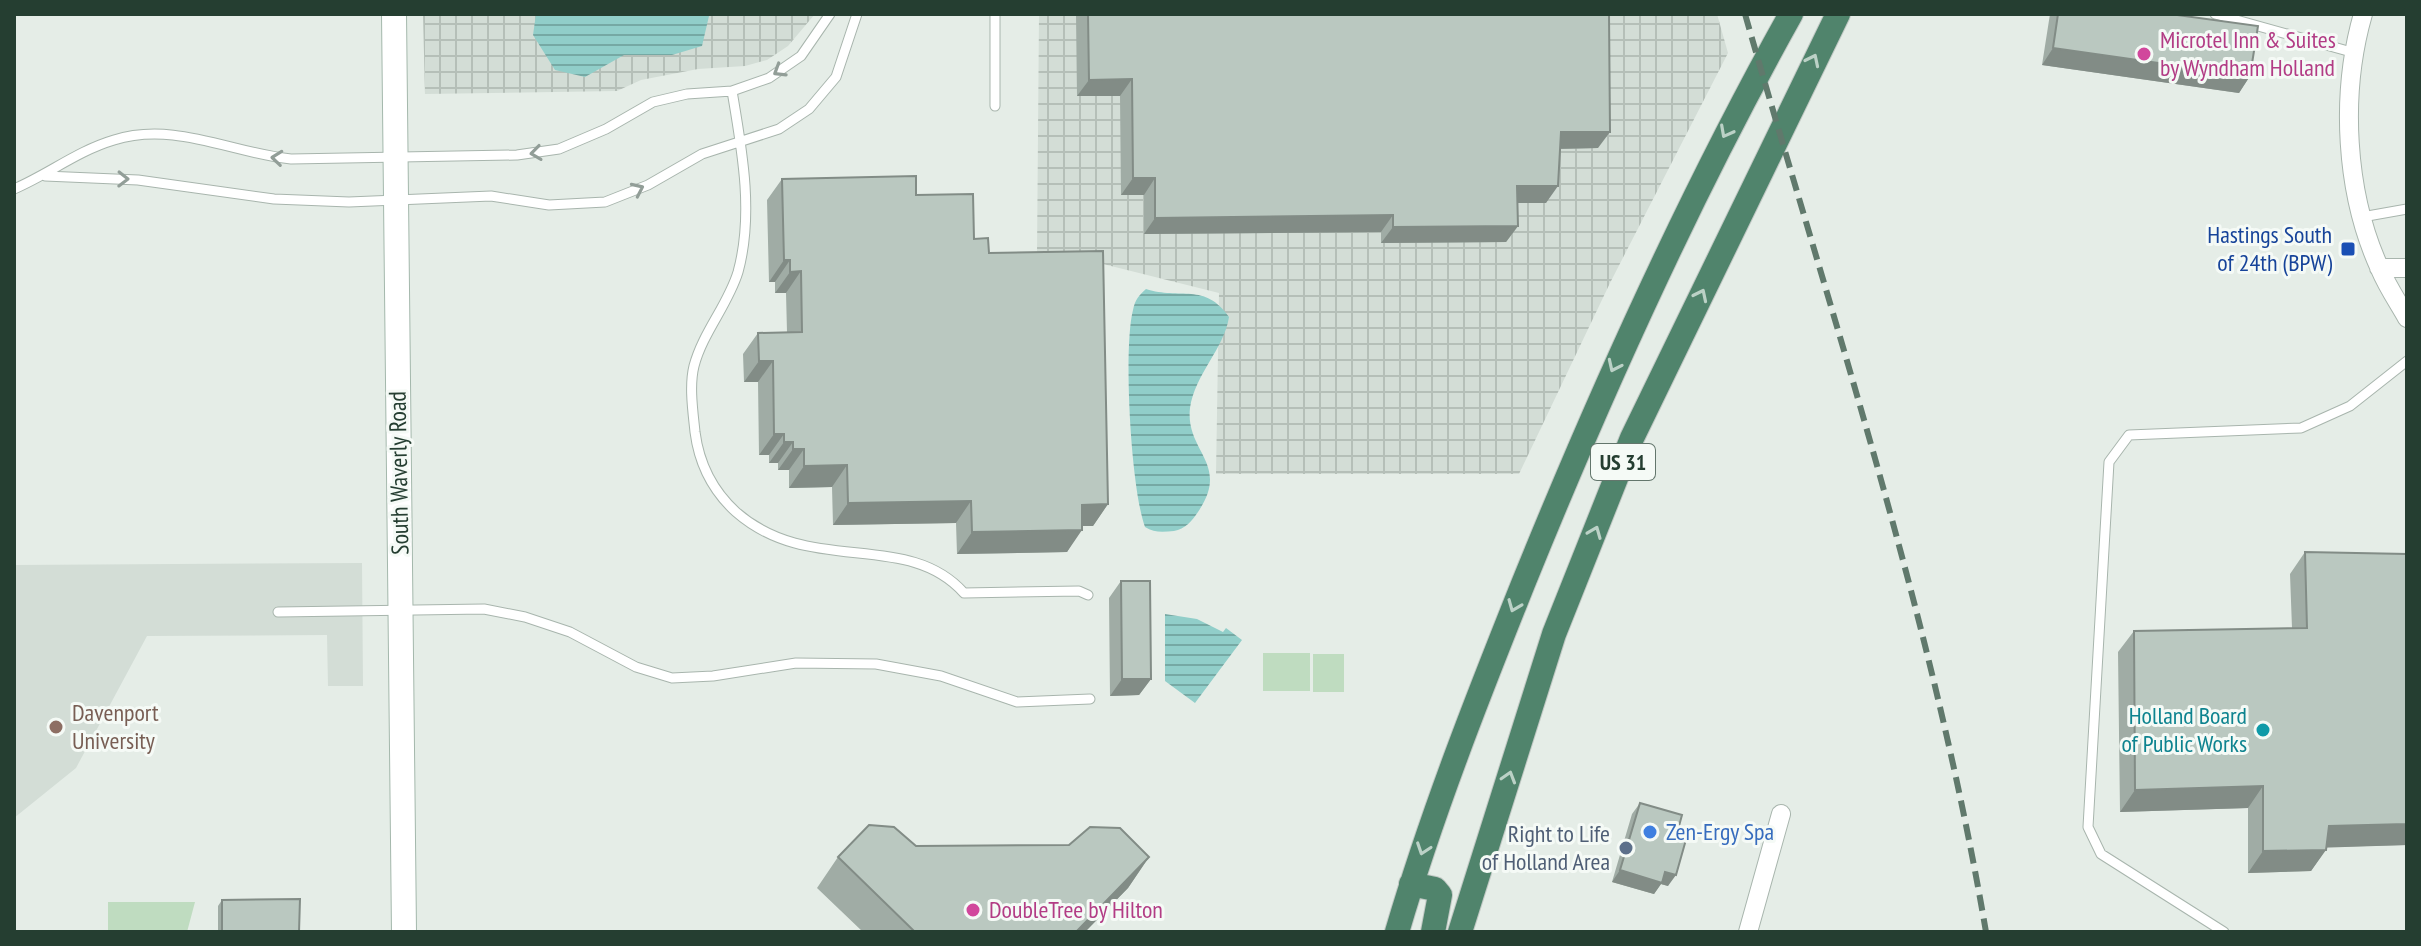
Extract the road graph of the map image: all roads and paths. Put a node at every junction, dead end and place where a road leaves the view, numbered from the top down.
1 (394, 14) edge
2 (830, 14) edge
3 (857, 14) edge
4 (995, 14) edge
5 (1791, 14) edge
6 (1838, 14) edge
7 (2215, 14) edge
8 (2363, 14) edge
9 (2355, 53) junction
10 (732, 91) junction
11 (995, 106) dead end
12 (740, 141) junction
13 (396, 159) junction
14 (45, 176) junction
15 (14, 189) edge
16 (396, 199) junction
17 (2407, 209) edge
18 (2362, 217) junction
19 (2379, 268) junction
20 (2407, 268) edge
21 (2407, 318) edge
22 (2407, 361) edge
23 (1088, 595) dead end
24 (401, 610) junction
25 (278, 612) dead end
26 (1090, 699) dead end
27 (1781, 814) dead end
28 (1411, 884) junction
29 (404, 932) edge
30 (1397, 932) edge
31 (1433, 932) edge
32 (1460, 932) edge
33 (1748, 932) edge
34 (2224, 932) edge

1 - 13 main road, South Waverly Road
2 -> 10 lane
3 - 12 lane
4 - 11 lane
5 -> 28 highway, US 31
32 -> 6 highway, US 31
7 - 9 lane
8 - 9 street
9 - 18 street
10 - 12 lane
10 -> 13 lane
16 -> 12 lane
12 - 23 lane
13 -> 14 lane
13 - 16 main road, South Waverly Road
14 - 15 lane
14 -> 16 lane
16 - 24 main road, South Waverly Road
17 - 18 lane
18 - 19 street
19 - 20 street
19 - 21 street
22 - 34 lane
24 - 25 lane
24 - 26 lane
24 - 29 main road, South Waverly Road
27 - 33 street
28 - 30 highway, US 31
28 - 31 highway

